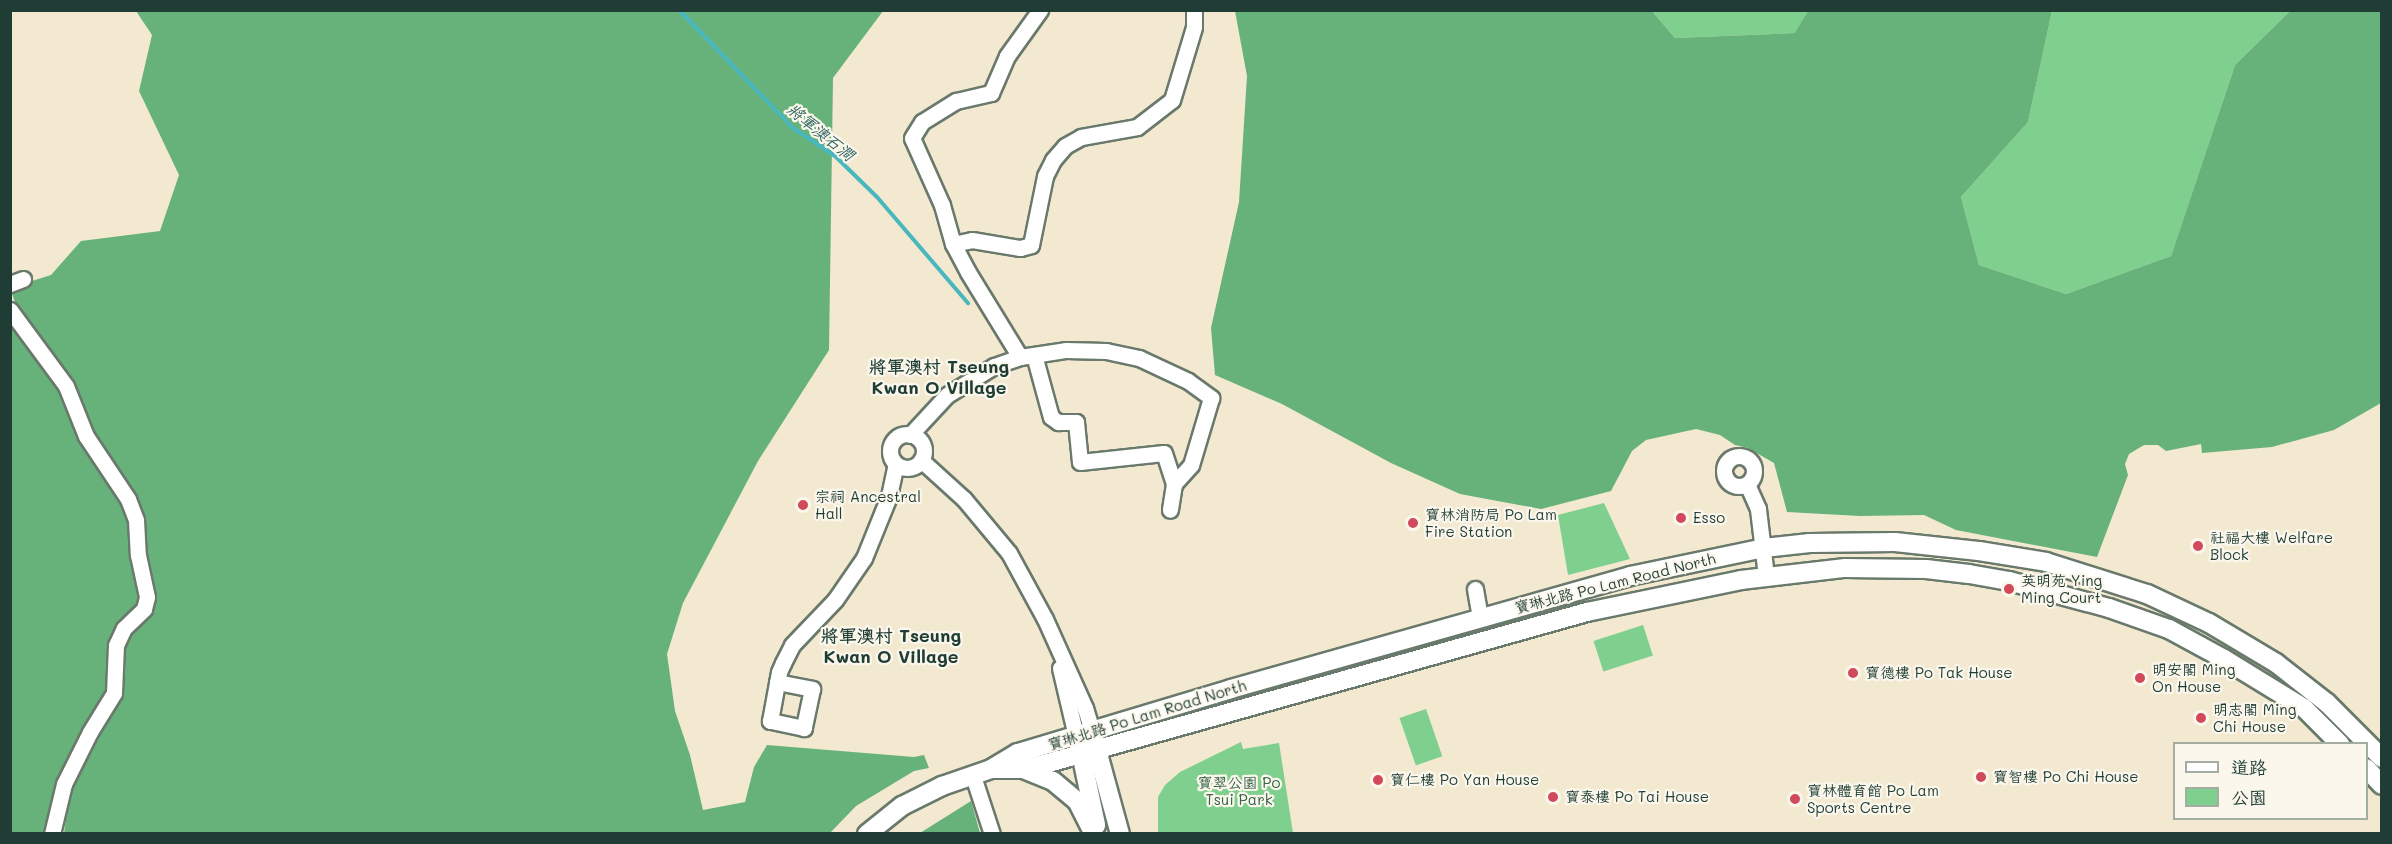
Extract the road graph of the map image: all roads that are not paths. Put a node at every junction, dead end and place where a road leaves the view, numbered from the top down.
1 (1040, 10) edge
2 (1194, 10) edge
3 (953, 244) junction
4 (10, 310) edge
5 (1027, 356) junction
6 (910, 435) junction
7 (921, 460) junction
8 (896, 464) junction
9 (1174, 484) junction
10 (1748, 484) dead end
11 (1170, 510) dead end
12 (1764, 548) junction
13 (1766, 576) junction
14 (1475, 589) dead end
15 (1480, 618) junction
16 (777, 682) dead end
17 (1084, 734) junction
18 (2338, 742) edge
19 (2366, 742) edge
20 (2368, 744) edge
21 (1089, 752) junction
22 (2382, 758) edge
23 (991, 769) junction
24 (1023, 769) junction
25 (2368, 769) edge
26 (973, 776) junction
27 (2382, 785) edge
28 (52, 834) edge
29 (867, 834) edge
30 (992, 834) edge
31 (1096, 834) edge
32 (1120, 834) edge

1 - 3 street
2 - 3 street
3 - 5 street
4 - 28 street
5 - 6 street
5 - 9 street
5 - 9 street
6 - 7 street
6 - 8 street
7 - 8 street
7 - 17 street
8 - 16 street
9 - 11 street
10 - 12 street
12 - 13 street
12 - 15 main road, 寶琳北路 Po Lam Road North
12 - 19 main road, 寶琳北路 Po Lam Road North
13 - 18 main road, 寶琳北路 Po Lam Road North
13 - 21 main road, 寶琳北路 Po Lam Road North
14 - 15 street
15 - 17 main road, 寶琳北路 Po Lam Road North
17 - 21 main road
17 - 23 main road, 寶琳北路 Po Lam Road North
20 - 22 main road, 寶琳北路 Po Lam Road North
21 - 24 main road, 寶琳北路 Po Lam Road North
21 - 31 main road
21 - 32 main road
23 - 24 main road, 寶琳北路 Po Lam Road North
23 - 26 main road, 寶琳北路 Po Lam Road North
24 - 31 main road
25 - 27 main road
26 - 29 main road, 寶琳北路 Po Lam Road North
26 - 30 street

